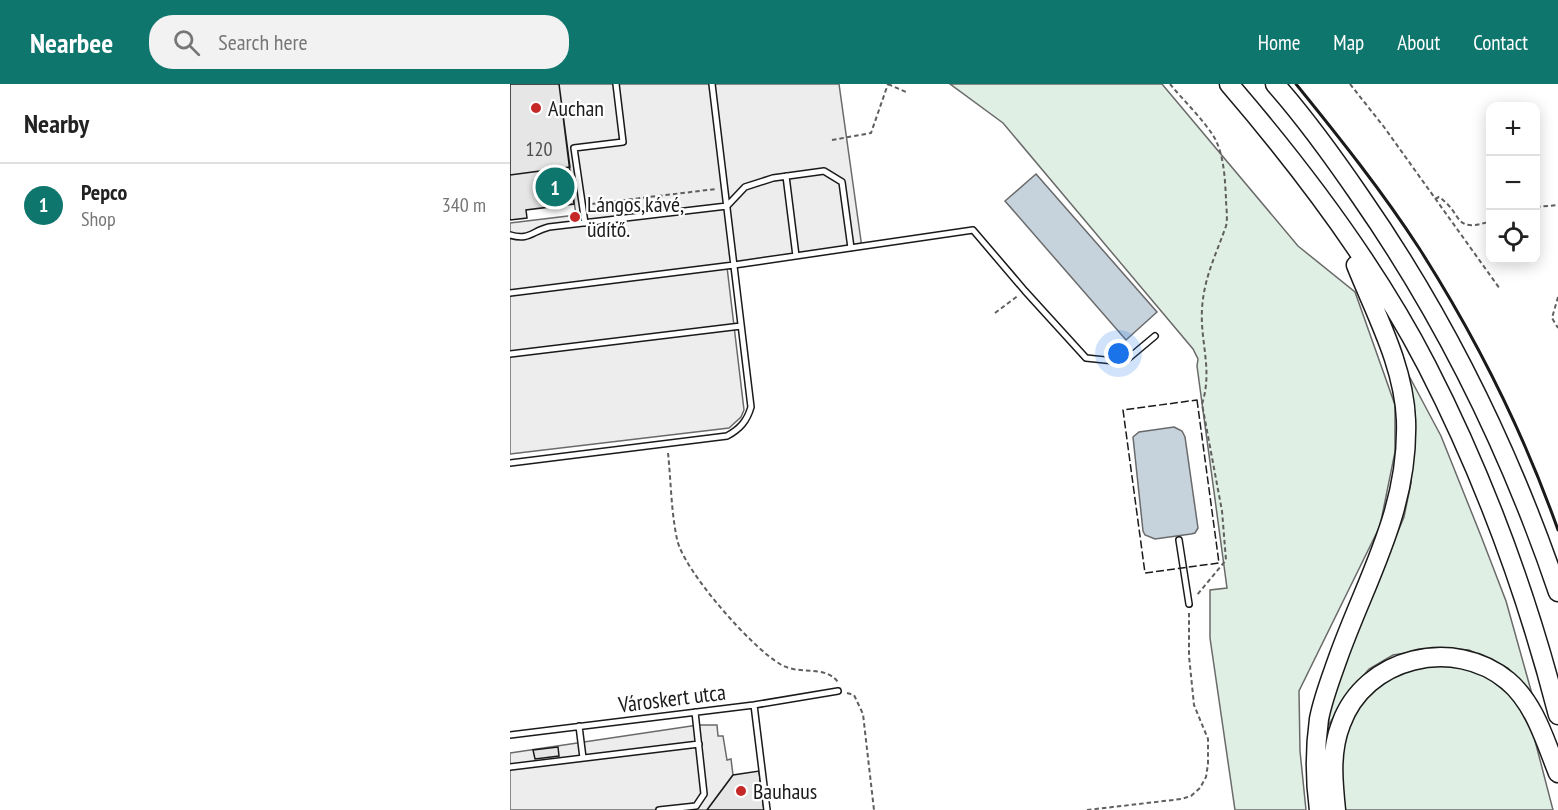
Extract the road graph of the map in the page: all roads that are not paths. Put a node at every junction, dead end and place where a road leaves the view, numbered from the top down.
1 (712, 84) edge
2 (1229, 84) edge
3 (1275, 84) edge
4 (616, 85) edge
5 (786, 176) junction
6 (727, 206) junction
7 (585, 223) junction
8 (1342, 230) junction
9 (510, 235) edge
10 (851, 248) junction
11 (796, 256) junction
12 (734, 265) junction
13 (510, 293) edge
14 (741, 326) junction
15 (1155, 336) dead end
16 (510, 354) edge
17 (510, 463) edge
18 (1179, 540) dead end
19 (1558, 592) edge
20 (1189, 604) road end
21 (838, 691) road end
22 (754, 705) junction
23 (696, 712) junction
24 (1558, 715) edge
25 (579, 726) junction
26 (510, 735) edge
27 (699, 744) junction
28 (582, 758) junction
29 (510, 766) edge
30 (1558, 773) edge
31 (659, 810) edge
32 (767, 810) edge
33 (1318, 810) edge
34 (1336, 810) edge

1 - 6 lane
2 - 8 highway
3 - 19 highway
4 - 7 lane
5 - 6 lane
5 - 10 lane
5 - 11 lane
6 - 7 lane
6 - 12 lane
7 - 9 lane
8 - 24 highway
8 - 33 highway
10 - 11 lane
10 - 15 lane
11 - 12 lane
12 - 13 lane
12 - 14 lane
14 - 16 lane
14 - 17 lane
18 - 20 lane
21 - 22 lane, Városkert utca
22 - 23 lane, Városkert utca
22 - 32 lane
23 - 25 lane, Városkert utca
23 - 27 lane
25 - 26 lane, Városkert utca
25 - 28 lane
27 - 28 lane
27 - 31 lane
28 - 29 lane
30 - 34 highway

